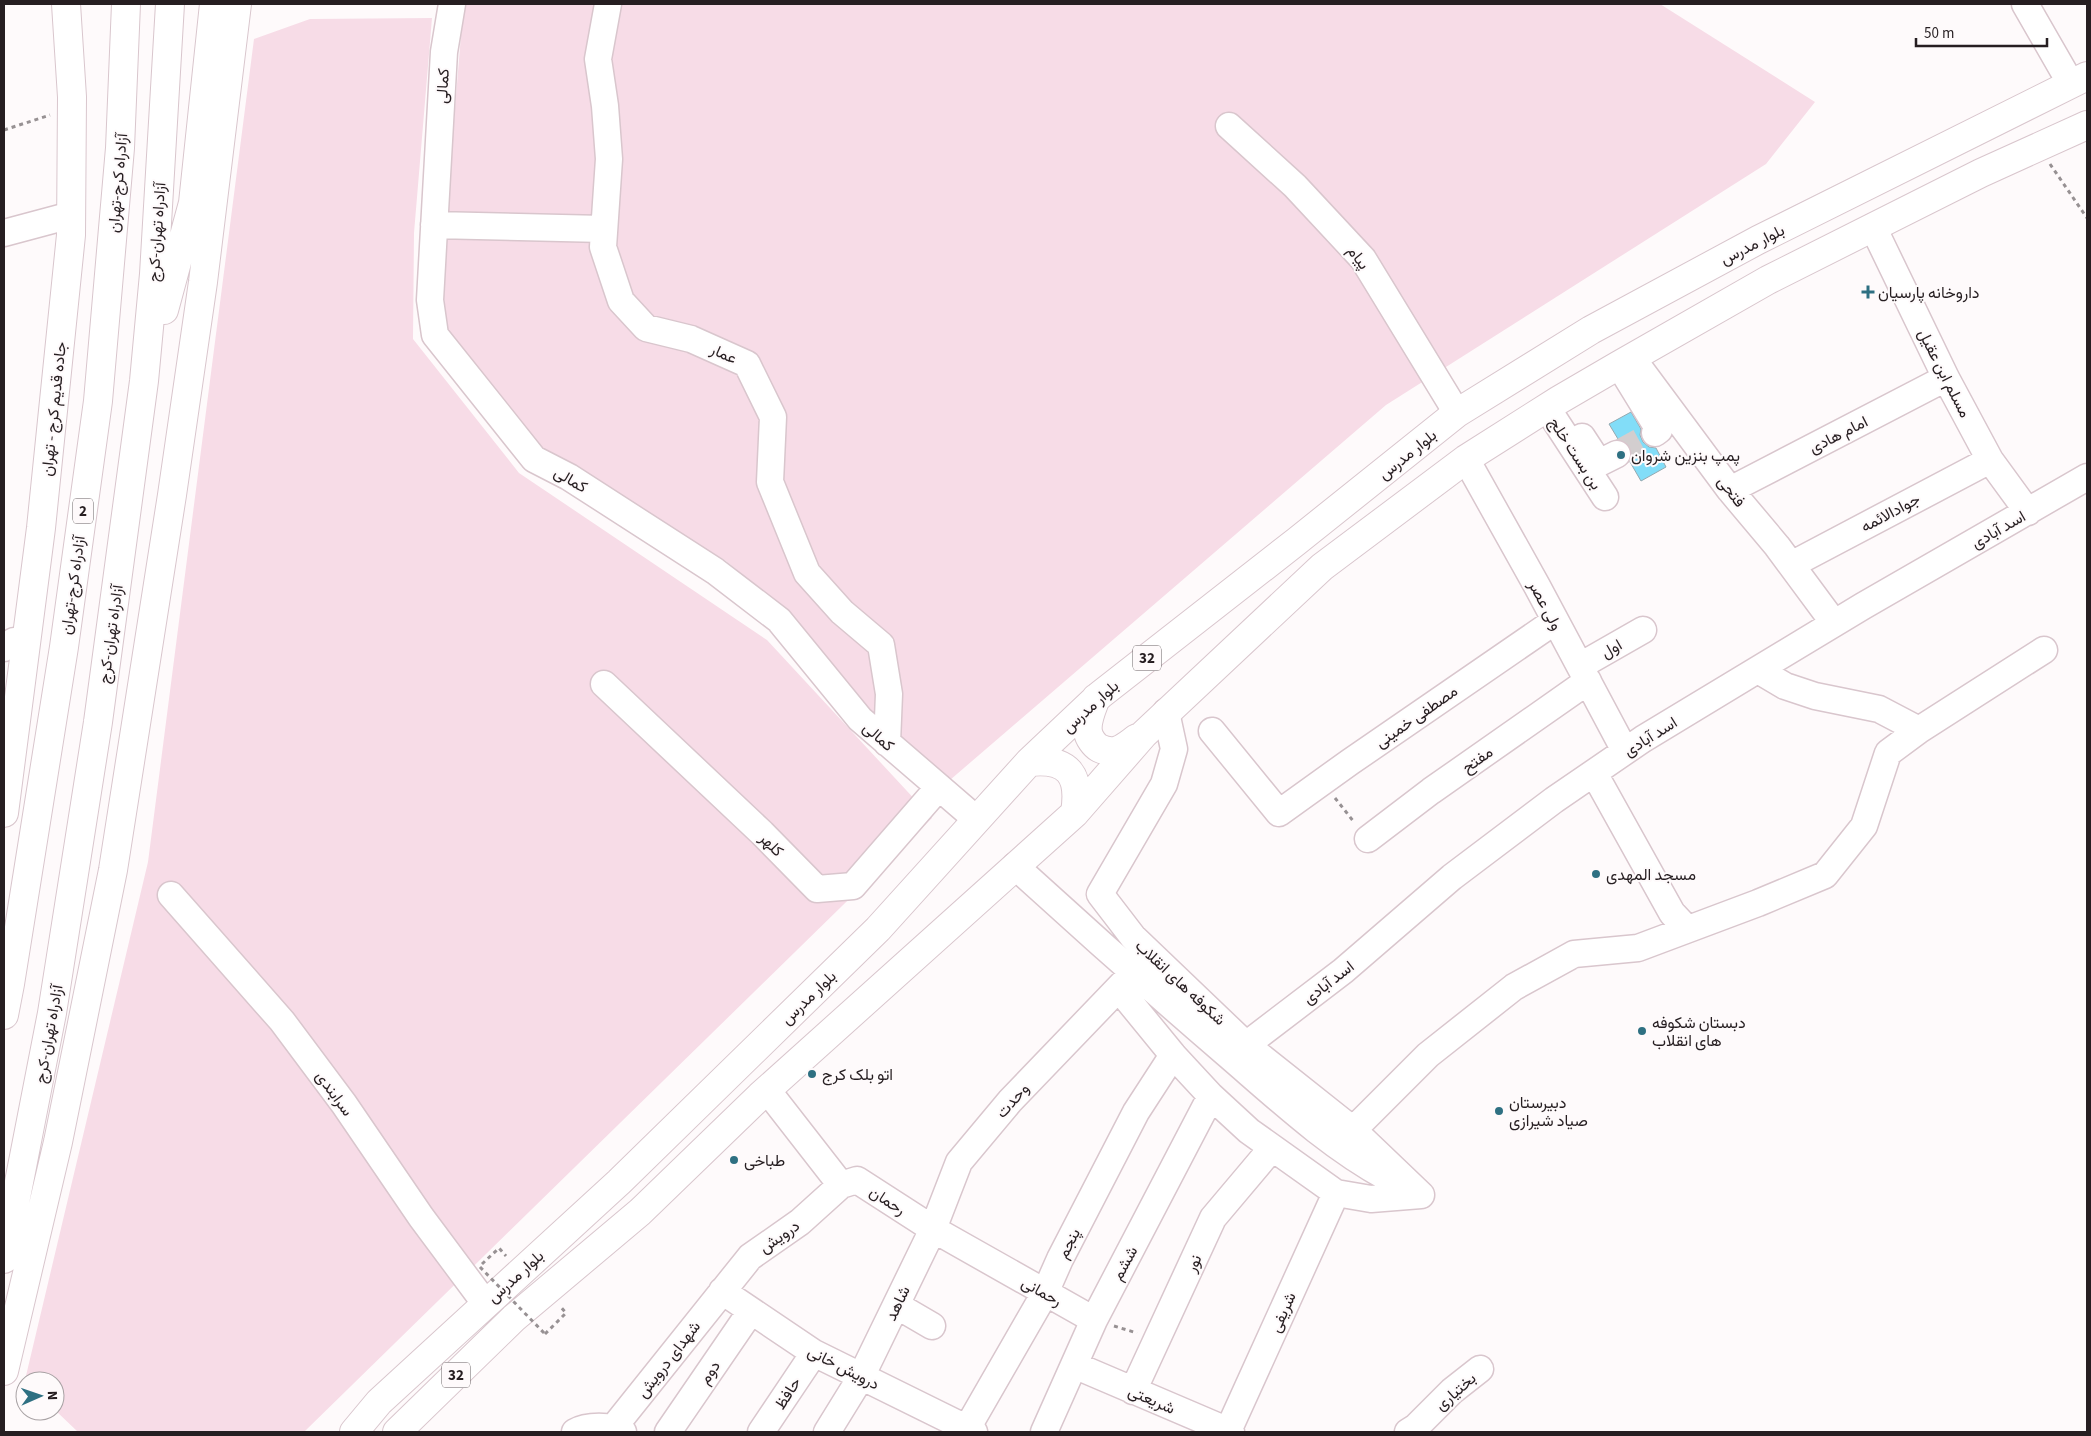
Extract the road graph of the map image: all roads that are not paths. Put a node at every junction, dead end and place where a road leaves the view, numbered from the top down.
1 (52, 4) edge
2 (66, 4) edge
3 (126, 4) edge
4 (170, 4) edge
5 (214, 4) edge
6 (237, 4) edge
7 (452, 4) edge
8 (608, 4) edge
9 (2025, 4) edge
10 (2079, 80) edge
11 (2087, 125) edge
12 (1229, 126) dead end
13 (60, 218) junction
14 (434, 225) junction
15 (1873, 228) junction
16 (604, 229) junction
17 (4, 233) edge
18 (1625, 361) junction
19 (1946, 378) junction
20 (144, 381) junction
21 (1553, 404) junction
22 (1457, 413) junction
23 (1656, 433) dead end
24 (1617, 454) tunnel mouth
25 (1466, 459) junction
26 (1990, 460) junction
27 (2086, 481) edge
28 (1730, 490) junction
29 (1605, 497) dead end
30 (2028, 512) junction
31 (1791, 565) junction
32 (1554, 621) junction
33 (1834, 623) junction
34 (1643, 630) dead end
35 (9, 645) edge
36 (2044, 650) dead end
37 (1758, 670) junction
38 (1584, 674) junction
39 (604, 684) dead end
40 (1096, 698) junction
41 (1166, 712) junction
42 (4, 730) edge
43 (1919, 730) junction
44 (1212, 731) dead end
45 (1144, 734) junction
46 (887, 743) junction
47 (1625, 752) junction
48 (1029, 762) junction
49 (1594, 773) junction
50 (939, 787) junction
51 (4, 813) edge
52 (1076, 813) junction
53 (976, 819) junction
54 (1368, 839) road end
55 (1015, 866) junction
56 (171, 895) dead end
57 (1687, 929) junction
58 (1126, 981) junction
59 (4, 1015) edge
60 (1246, 1045) junction
61 (1173, 1055) junction
62 (766, 1090) junction
63 (1211, 1096) junction
64 (1352, 1130) junction
65 (1272, 1148) junction
66 (841, 1185) junction
67 (1336, 1193) junction
68 (1420, 1195) junction
69 (933, 1229) junction
70 (4, 1259) edge
71 (722, 1291) junction
72 (1045, 1292) junction
73 (485, 1303) junction
74 (896, 1305) junction
75 (751, 1311) junction
76 (514, 1318) junction
77 (1094, 1320) junction
78 (932, 1326) dead end
79 (814, 1353) junction
80 (1074, 1365) junction
81 (1480, 1369) dead end
82 (4, 1371) edge
83 (862, 1377) junction
84 (1134, 1391) junction
85 (619, 1430) edge
86 (969, 1431) edge
87 (354, 1432) edge
88 (397, 1432) edge
89 (419, 1432) edge
90 (575, 1432) edge
91 (668, 1432) edge
92 (761, 1432) edge
93 (827, 1432) edge
94 (1044, 1432) edge
95 (1230, 1432) edge
96 (1408, 1432) edge

1 - 13 highway, جاده قدیم کرج - تهران
2 - 51 highway, جاده قدیم کرج - تهران
3 - 59 highway, آزادراه کرج-تهران / 2
4 - 20 highway, آزادراه تهران-کرج
5 - 20 highway
6 - 82 highway
7 - 14 street, کمالی
8 - 16 street, عمار
9 - 10 street
10 - 22 highway, بلوار مدرس / 32
11 - 15 highway, بلوار مدرس / 32
12 - 22 street, پیام
13 - 17 street
13 - 35 highway, جاده قدیم کرج - تهران
14 - 16 street
14 - 46 street, کمالی
15 - 18 highway, بلوار مدرس / 32
15 - 19 street, مسلم ابن عقیل
16 - 46 street, عمار
18 - 21 highway, بلوار مدرس / 32
18 - 23 street
18 - 28 street, فتحی
19 - 26 street, مسلم ابن عقیل
19 - 28 street, امام هادی
20 - 70 highway, آزادراه تهران-کرج
21 - 24 street
21 - 25 highway, بلوار مدرس / 32
21 - 29 street, بن بست خلج
22 - 40 highway, بلوار مدرس / 32
25 - 32 street, ولی عصر
25 - 41 highway, بلوار مدرس / 32
26 - 30 street, مسلم ابن عقیل
26 - 31 street, جوادالائمه
27 - 30 street, اسد آبادی
28 - 31 street, فتحی
30 - 33 street, اسد آبادی
31 - 33 street, فتحی
32 - 38 street, ولی عصر
32 - 44 street, مصطفی خمینی
33 - 37 street, اسد آبادی
34 - 38 street, اول
35 - 42 highway, جاده قدیم کرج - تهران
36 - 43 street
37 - 43 street
37 - 47 street, اسد آبادی
38 - 47 street, ولی عصر
38 - 54 street, مفتح
39 - 50 street, کلهر
40 - 45 highway
40 - 48 highway, بلوار مدرس / 32
41 - 45 highway, بلوار مدرس / 32
41 - 60 street, شکوفه های انقلاب
43 - 57 street
45 - 52 highway, بلوار مدرس / 32
46 - 50 street, کمالی
47 - 49 street, اسد آبادی
48 - 52 highway
48 - 53 highway, بلوار مدرس / 32
49 - 57 street
49 - 60 street, اسد آبادی
50 - 53 street, کمالی
52 - 55 highway, بلوار مدرس / 32
53 - 73 highway, بلوار مدرس / 32
55 - 58 street, شکوفه های انقلاب
55 - 62 highway, بلوار مدرس / 32
56 - 73 street, سرابندی
57 - 64 street
58 - 61 street, شکوفه های انقلاب
58 - 68 street, شکوفه های انقلاب
58 - 69 street, وحدت
60 - 64 street, شکوفه های انقلاب
61 - 63 street, شکوفه های انقلاب
61 - 72 street, پنجم
62 - 66 street
62 - 76 highway, بلوار مدرس / 32
63 - 65 street, شکوفه های انقلاب
63 - 77 street, ششم
64 - 68 street, شکوفه های انقلاب
65 - 67 street, شکوفه های انقلاب
65 - 84 street, نور
66 - 69 street, رحمان
66 - 71 street, درویش
67 - 68 street, شکوفه های انقلاب
67 - 95 street, شریفی
69 - 72 street, رحمانی
69 - 74 street, شاهد
71 - 75 street, درویش خانی
71 - 85 street, شهدای درویش
72 - 77 street, رحمانی
72 - 86 street, پنجم
73 - 87 highway, بلوار مدرس / 32
74 - 78 street
74 - 83 street, شاهد
75 - 79 street, درویش خانی
75 - 91 street, دوم
76 - 88 highway, 32
76 - 89 highway
77 - 80 street, ششم
79 - 83 street, درویش خانی
79 - 92 street, حافظ
80 - 84 street, شریعتی
80 - 94 street, ششم
81 - 96 street, بختیاری
83 - 86 street, درویش خانی
83 - 93 street, شاهد
84 - 95 street, شریعتی
85 - 90 street

